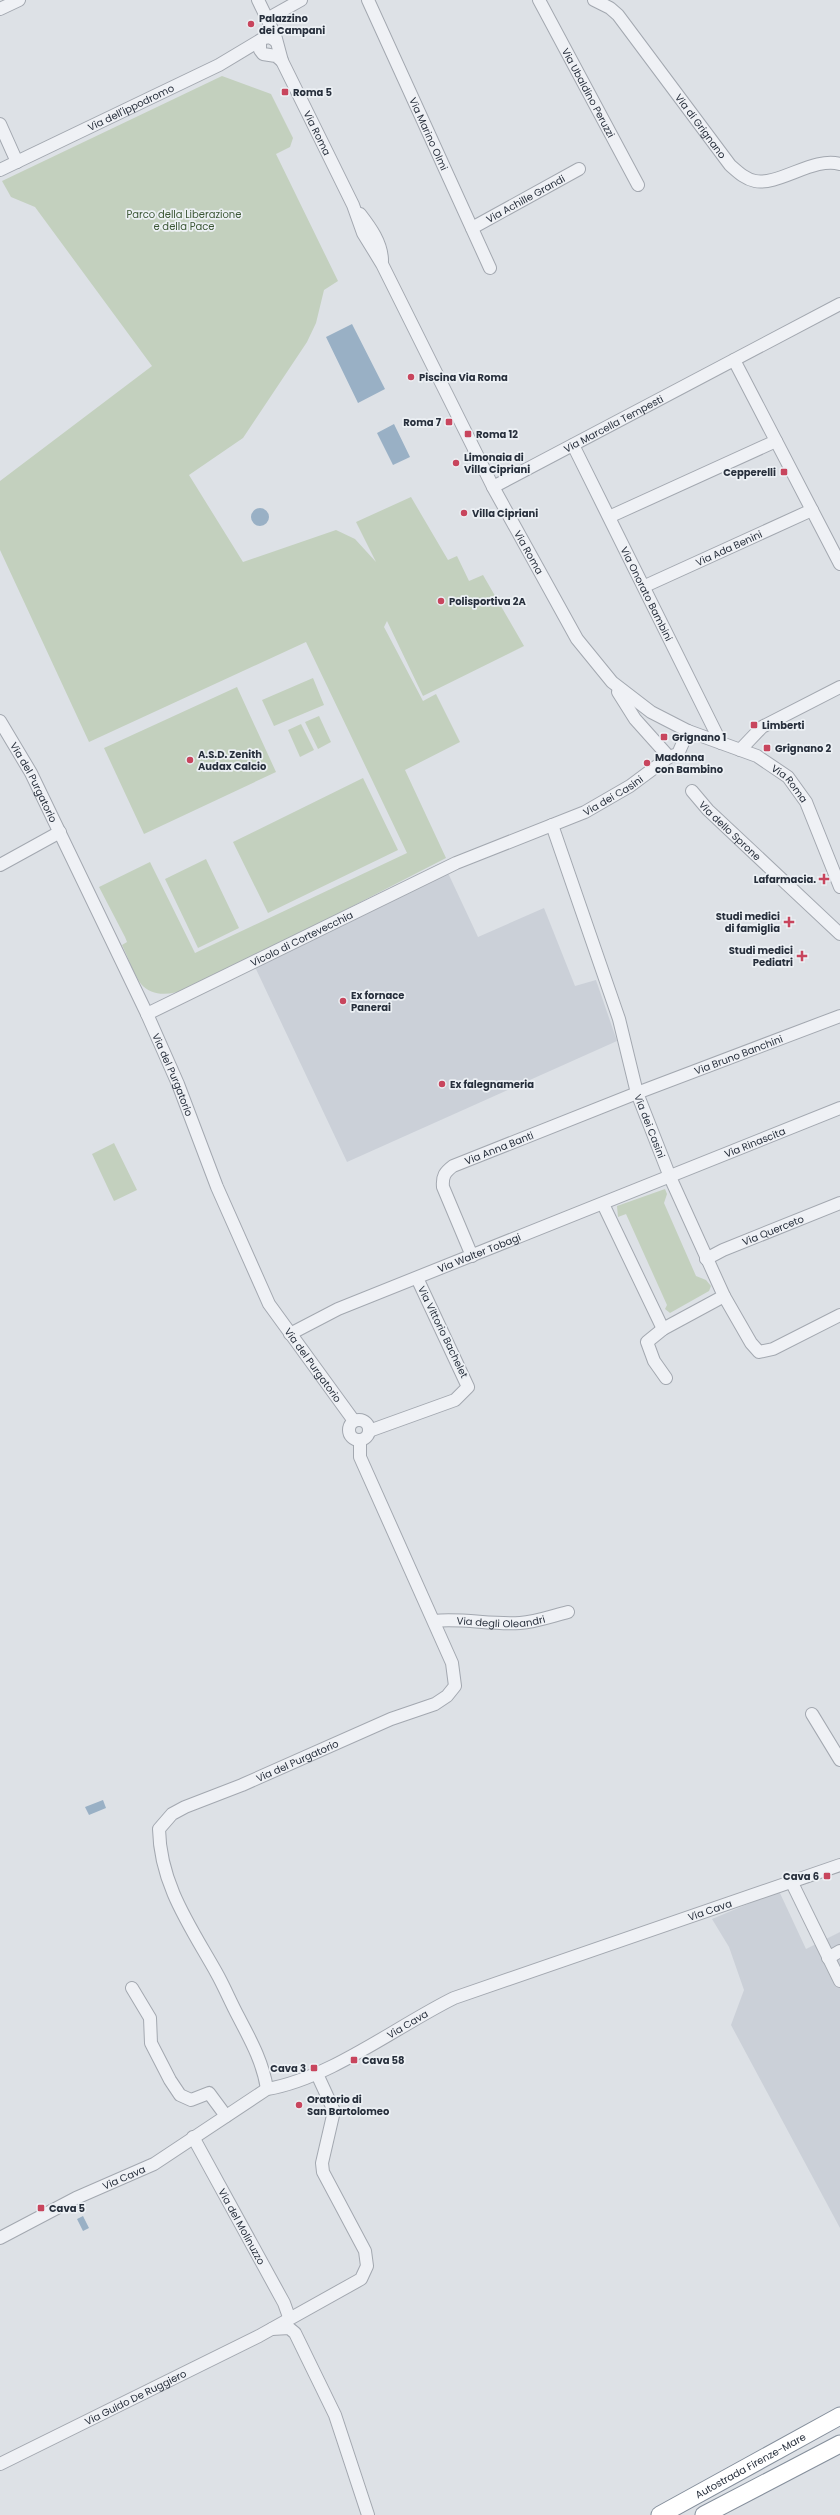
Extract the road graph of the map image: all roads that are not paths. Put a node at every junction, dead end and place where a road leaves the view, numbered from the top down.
1 (19, 0) edge
2 (258, 0) edge
3 (301, 0) edge
4 (368, 0) edge
5 (539, 0) edge
6 (594, 0) edge
7 (0, 9) edge
8 (267, 19) junction
9 (272, 42) junction
10 (0, 124) edge
11 (17, 162) junction
12 (840, 164) edge
13 (579, 169) dead end
14 (0, 170) edge
15 (638, 185) dead end
16 (472, 228) junction
17 (490, 268) dead end
18 (840, 304) edge
19 (734, 360) junction
20 (776, 441) junction
21 (574, 445) junction
22 (493, 486) junction
23 (812, 510) junction
24 (611, 516) junction
25 (840, 564) edge
26 (645, 586) junction
27 (612, 682) junction
28 (840, 687) edge
29 (0, 721) edge
30 (688, 731) junction
31 (721, 743) junction
32 (740, 750) junction
33 (669, 757) junction
34 (692, 790) dead end
35 (552, 825) junction
36 (60, 832) junction
37 (456, 863) joint
38 (0, 864) edge
39 (840, 887) edge
40 (840, 934) edge
41 (147, 1014) junction
42 (840, 1016) edge
43 (637, 1092) junction
44 (840, 1108) edge
45 (670, 1177) junction
46 (603, 1204) junction
47 (840, 1204) edge
48 (472, 1256) junction
49 (706, 1259) junction
50 (417, 1278) junction
51 (724, 1296) junction
52 (840, 1315) edge
53 (663, 1329) junction
54 (290, 1334) junction
55 (666, 1378) dead end
56 (354, 1421) junction
57 (369, 1431) junction
58 (360, 1441) junction
59 (568, 1612) dead end
60 (434, 1621) junction
61 (812, 1714) dead end
62 (840, 1760) edge
63 (840, 1865) edge
64 (792, 1883) junction
65 (840, 1951) edge
66 (828, 1958) junction
67 (840, 1981) edge
68 (132, 1988) dead end
69 (317, 2074) junction
70 (267, 2089) junction
71 (226, 2116) junction
72 (193, 2137) junction
73 (0, 2238) edge
74 (289, 2317) junction
75 (271, 2329) junction
76 (840, 2416) edge
77 (840, 2444) edge
78 (0, 2464) edge
79 (368, 2515) edge
80 (660, 2515) edge
81 (704, 2515) edge

1 - 7 street
2 - 8 street
3 - 8 street
4 - 16 street, Via Marino Olmi
5 - 15 street, Via Ubaldino Peruzzi
6 - 12 street, Via di Grignano
8 - 9 street
9 - 11 street, Via dell'ippodromo
9 - 22 street, Via Roma
10 - 11 street
11 - 14 street, Via dell'ippodromo
13 - 16 street, Via Achille Grandi
16 - 17 street, Via Marino Olmi
18 - 19 street, Via Marcella Tempesti
19 - 20 street
19 - 21 street, Via Marcella Tempesti
20 - 23 street
20 - 24 street
21 - 22 street, Via Marcella Tempesti
21 - 24 street, Via Onorato Bambini
22 - 27 street, Via Roma
23 - 25 street
23 - 26 street, Via Ada Benini
24 - 26 street, Via Onorato Bambini
26 - 31 street, Via Onorato Bambini
27 - 30 street, Via Roma
27 - 33 street, Via Roma
28 - 32 street
29 - 36 street, Via del Purgatorio
30 - 31 street, Via Roma
30 - 33 street
31 - 32 street, Via Roma
32 - 39 street, Via Roma
33 - 35 street, Via dei Casini
34 - 40 street, Via dello Sprone
35 - 37 street, Via dei Casini
35 - 43 street, Via dei Casini
36 - 38 street
36 - 41 street, Via del Purgatorio
37 - 41 street, Vicolo di Cortevecchia
41 - 54 street, Via del Purgatorio
42 - 43 street, Via Bruno Banchini
43 - 45 street, Via dei Casini
43 - 48 street, Via Anna Banti
44 - 45 street, Via Rinascita
45 - 46 street, Via Walter Tobagi
45 - 49 street, Via dei Casini
46 - 48 street, Via Walter Tobagi
46 - 53 street
47 - 49 street, Via Querceto
48 - 50 street, Via Walter Tobagi
49 - 51 street, Via dei Casini
50 - 54 street, Via Walter Tobagi
50 - 57 street, Via Vittorio Bachelet
51 - 52 street, Via dei Casini
51 - 53 street
53 - 55 street
54 - 56 street, Via del Purgatorio
56 - 57 street
56 - 58 street
57 - 58 street
58 - 60 street, Via del Purgatorio
59 - 60 street, Via degli Oleandri
60 - 70 street, Via del Purgatorio
61 - 62 street
63 - 64 street, Via Cava
64 - 66 street
64 - 69 street, Via Cava
65 - 66 street
66 - 67 street
68 - 71 street
69 - 70 street, Via Cava
69 - 74 street, Via Guido De Ruggiero
70 - 71 street, Via Cava
71 - 72 street, Via Cava
72 - 73 street, Via Cava
72 - 74 street, Via del Molinuzzo
74 - 75 street, Via Guido De Ruggiero
75 - 78 street, Via Guido De Ruggiero
75 - 79 street, Via Guido De Ruggiero
76 - 80 highway, Autostrada Firenze-Mare
77 - 81 highway, Autostrada Firenze-Mare

